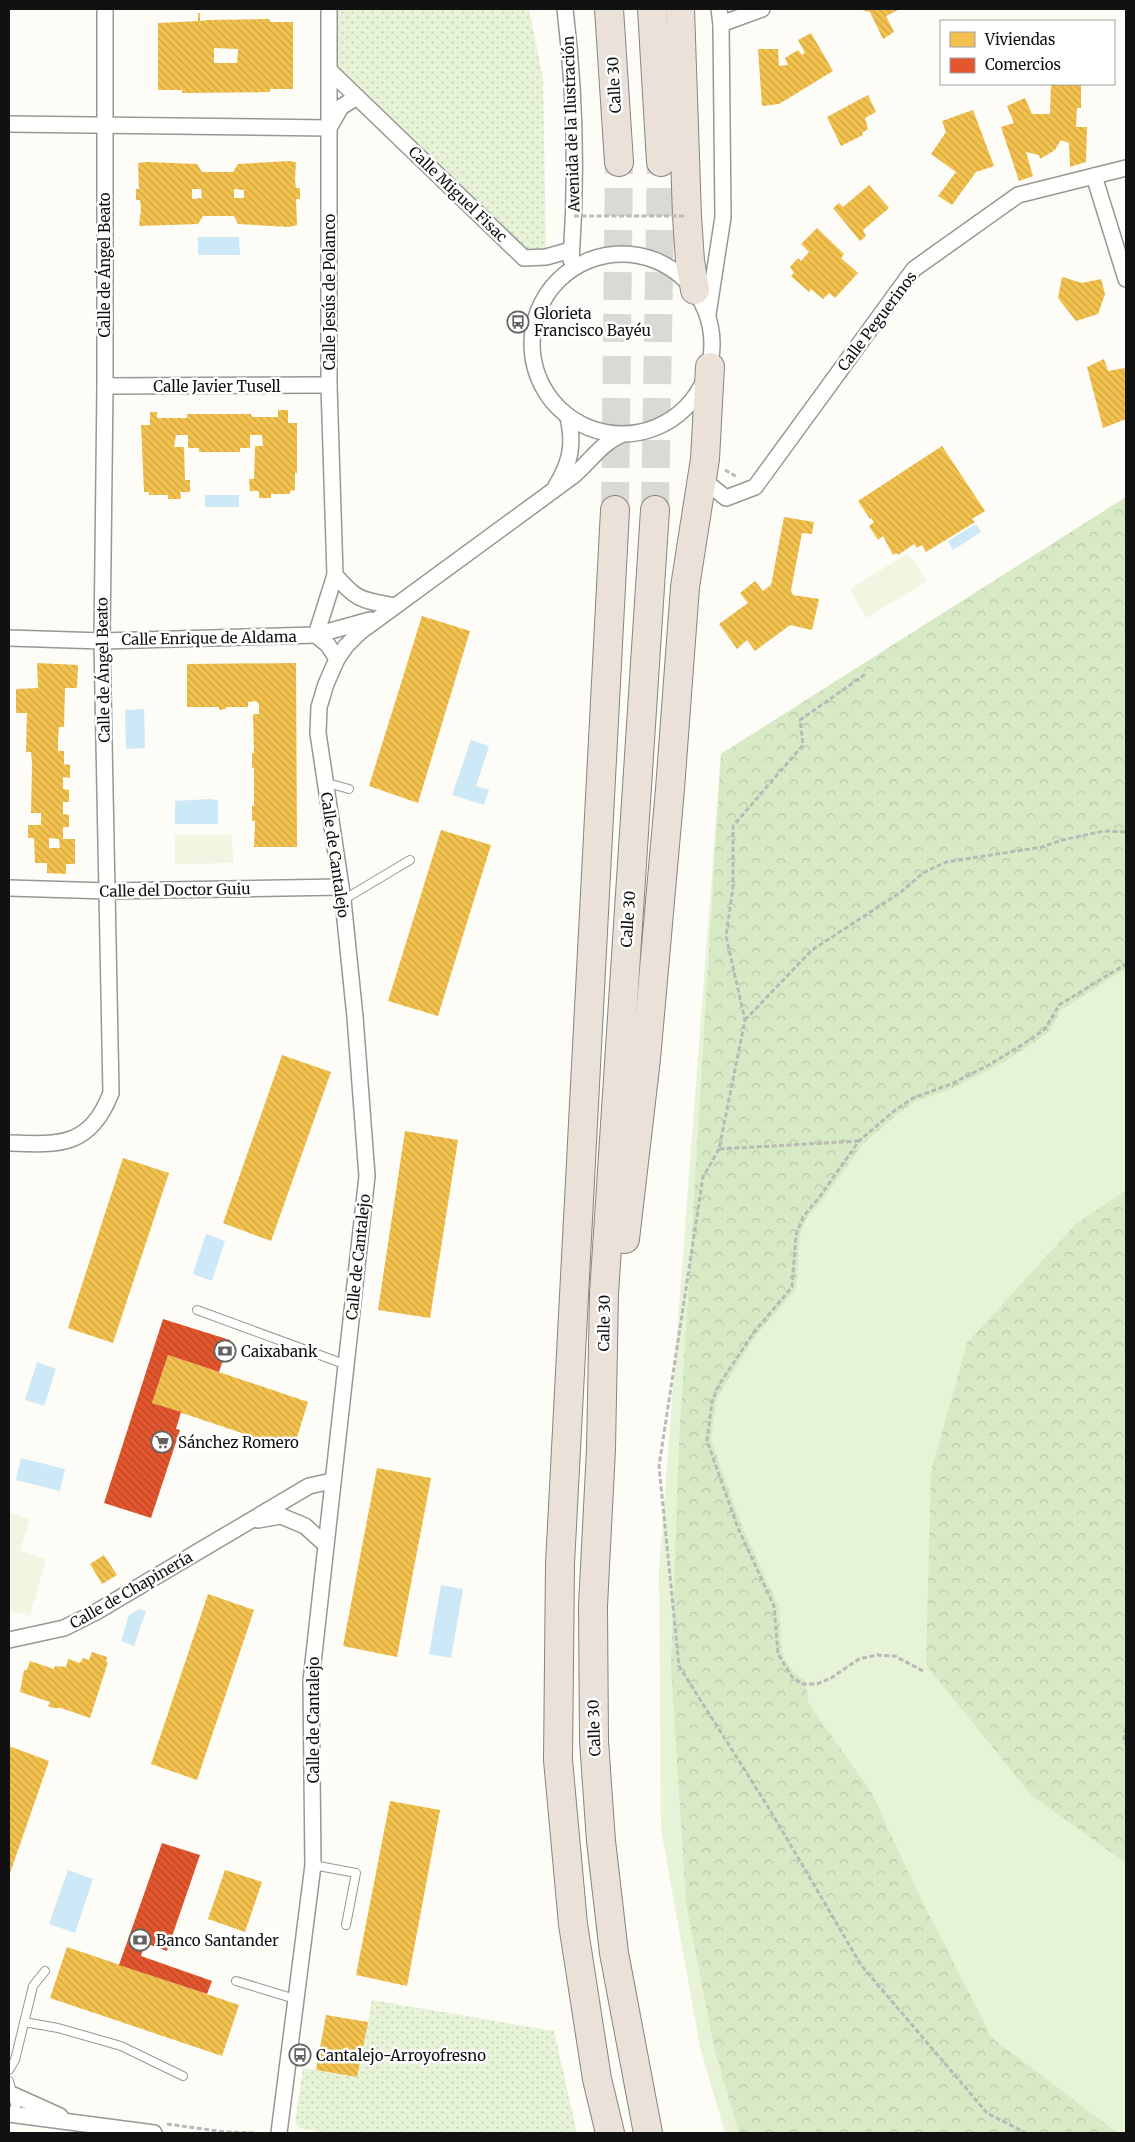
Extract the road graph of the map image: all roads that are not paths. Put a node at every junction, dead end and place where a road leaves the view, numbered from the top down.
1 (104, 9) edge
2 (329, 9) edge
3 (565, 9) edge
4 (609, 9) edge
5 (652, 9) edge
6 (680, 9) edge
7 (762, 9) edge
8 (720, 16) edge
9 (330, 71) junction
10 (357, 97) junction
11 (9, 124) edge
12 (106, 126) junction
13 (328, 128) junction
14 (619, 162) tunnel mouth
15 (661, 162) tunnel mouth
16 (1126, 168) edge
17 (1094, 176) junction
18 (571, 250) junction
19 (570, 269) junction
20 (1126, 279) edge
21 (696, 290) junction
22 (708, 314) junction
23 (710, 367) junction
24 (329, 385) junction
25 (105, 386) junction
26 (568, 417) junction
27 (621, 435) junction
28 (703, 468) junction
29 (554, 490) junction
30 (615, 510) tunnel mouth
31 (655, 510) tunnel mouth
32 (335, 575) junction
33 (395, 606) junction
34 (376, 618) junction
35 (316, 635) junction
36 (9, 638) edge
37 (102, 640) junction
38 (338, 659) junction
39 (324, 782) junction
40 (349, 789) dead end
41 (410, 860) dead end
42 (9, 888) edge
43 (108, 891) junction
44 (342, 893) junction
45 (12, 1143) edge
46 (197, 1310) dead end
47 (347, 1365) junction
48 (601, 1449) junction
49 (332, 1480) junction
50 (246, 1522) junction
51 (326, 1545) junction
52 (9, 1642) edge
53 (313, 1865) junction
54 (346, 1926) dead end
55 (44, 1971) dead end
56 (236, 1981) dead end
57 (295, 1999) junction
58 (24, 2022) junction
59 (9, 2070) edge
60 (183, 2076) dead end
61 (9, 2089) edge
62 (13, 2115) edge
63 (75, 2122) junction
64 (100, 2130) edge
65 (154, 2133) edge
66 (279, 2133) edge
67 (610, 2133) edge
68 (648, 2133) edge

1 - 12 street, Calle de Ángel Beato
2 - 9 street, Calle Jesús de Polanco
3 - 18 street, Avenida de la Ilustración
4 - 14 highway, Calle 30
5 - 15 highway
6 - 21 highway
7 - 8 street
8 - 22 street
9 - 10 street, Calle Miguel Fisac
9 - 13 street, Calle Jesús de Polanco
10 - 13 street
10 - 18 street, Calle Miguel Fisac
11 - 12 street
12 - 13 street
12 - 25 street, Calle de Ángel Beato
13 - 24 street, Calle Jesús de Polanco
16 - 17 street, Calle Peguerinos
17 - 20 street
17 - 28 street, Calle Peguerinos
18 - 19 street, Avenida de la Ilustración
19 - 21 street
19 - 26 street
21 - 22 street
22 - 23 street
23 - 27 street
23 - 28 highway
24 - 25 street, Calle Javier Tusell
24 - 32 street, Calle Jesús de Polanco
25 - 37 street, Calle de Ángel Beato
26 - 27 street
26 - 29 street, Calle de Cantalejo
27 - 29 street, Calle de Cantalejo
28 - 48 highway
29 - 33 street, Calle de Cantalejo
30 - 67 highway, Calle 30
31 - 48 highway, Calle 30
32 - 33 street
32 - 35 street, Calle Jesús de Polanco
33 - 34 street, Calle de Cantalejo
34 - 35 street, Calle Enrique de Aldama
34 - 38 street, Calle de Cantalejo
35 - 37 street, Calle Enrique de Aldama
35 - 38 street, Calle Enrique de Aldama
36 - 37 street, Calle Enrique de Aldama
37 - 43 street, Calle de Ángel Beato
38 - 39 street, Calle de Cantalejo
39 - 40 lane
39 - 44 street, Calle de Cantalejo
41 - 44 lane
42 - 43 street, Calle del Doctor Guiu
43 - 44 street, Calle del Doctor Guiu
43 - 45 street, Calle de Ángel Beato
44 - 47 street, Calle de Cantalejo
46 - 47 lane
47 - 49 street, Calle de Cantalejo
48 - 68 highway, Calle 30
49 - 50 street, Calle de Chapinería
49 - 51 street, Calle de Cantalejo
50 - 51 street, Calle de Chapinería
50 - 52 street, Calle de Chapinería
51 - 53 street, Calle de Cantalejo
53 - 54 lane
53 - 57 street, Calle de Cantalejo
55 - 58 lane
56 - 57 lane
57 - 66 street, Calle de Cantalejo
58 - 59 lane
58 - 60 lane
61 - 62 lane
61 - 63 street
62 - 63 street
63 - 64 street
64 - 65 street

